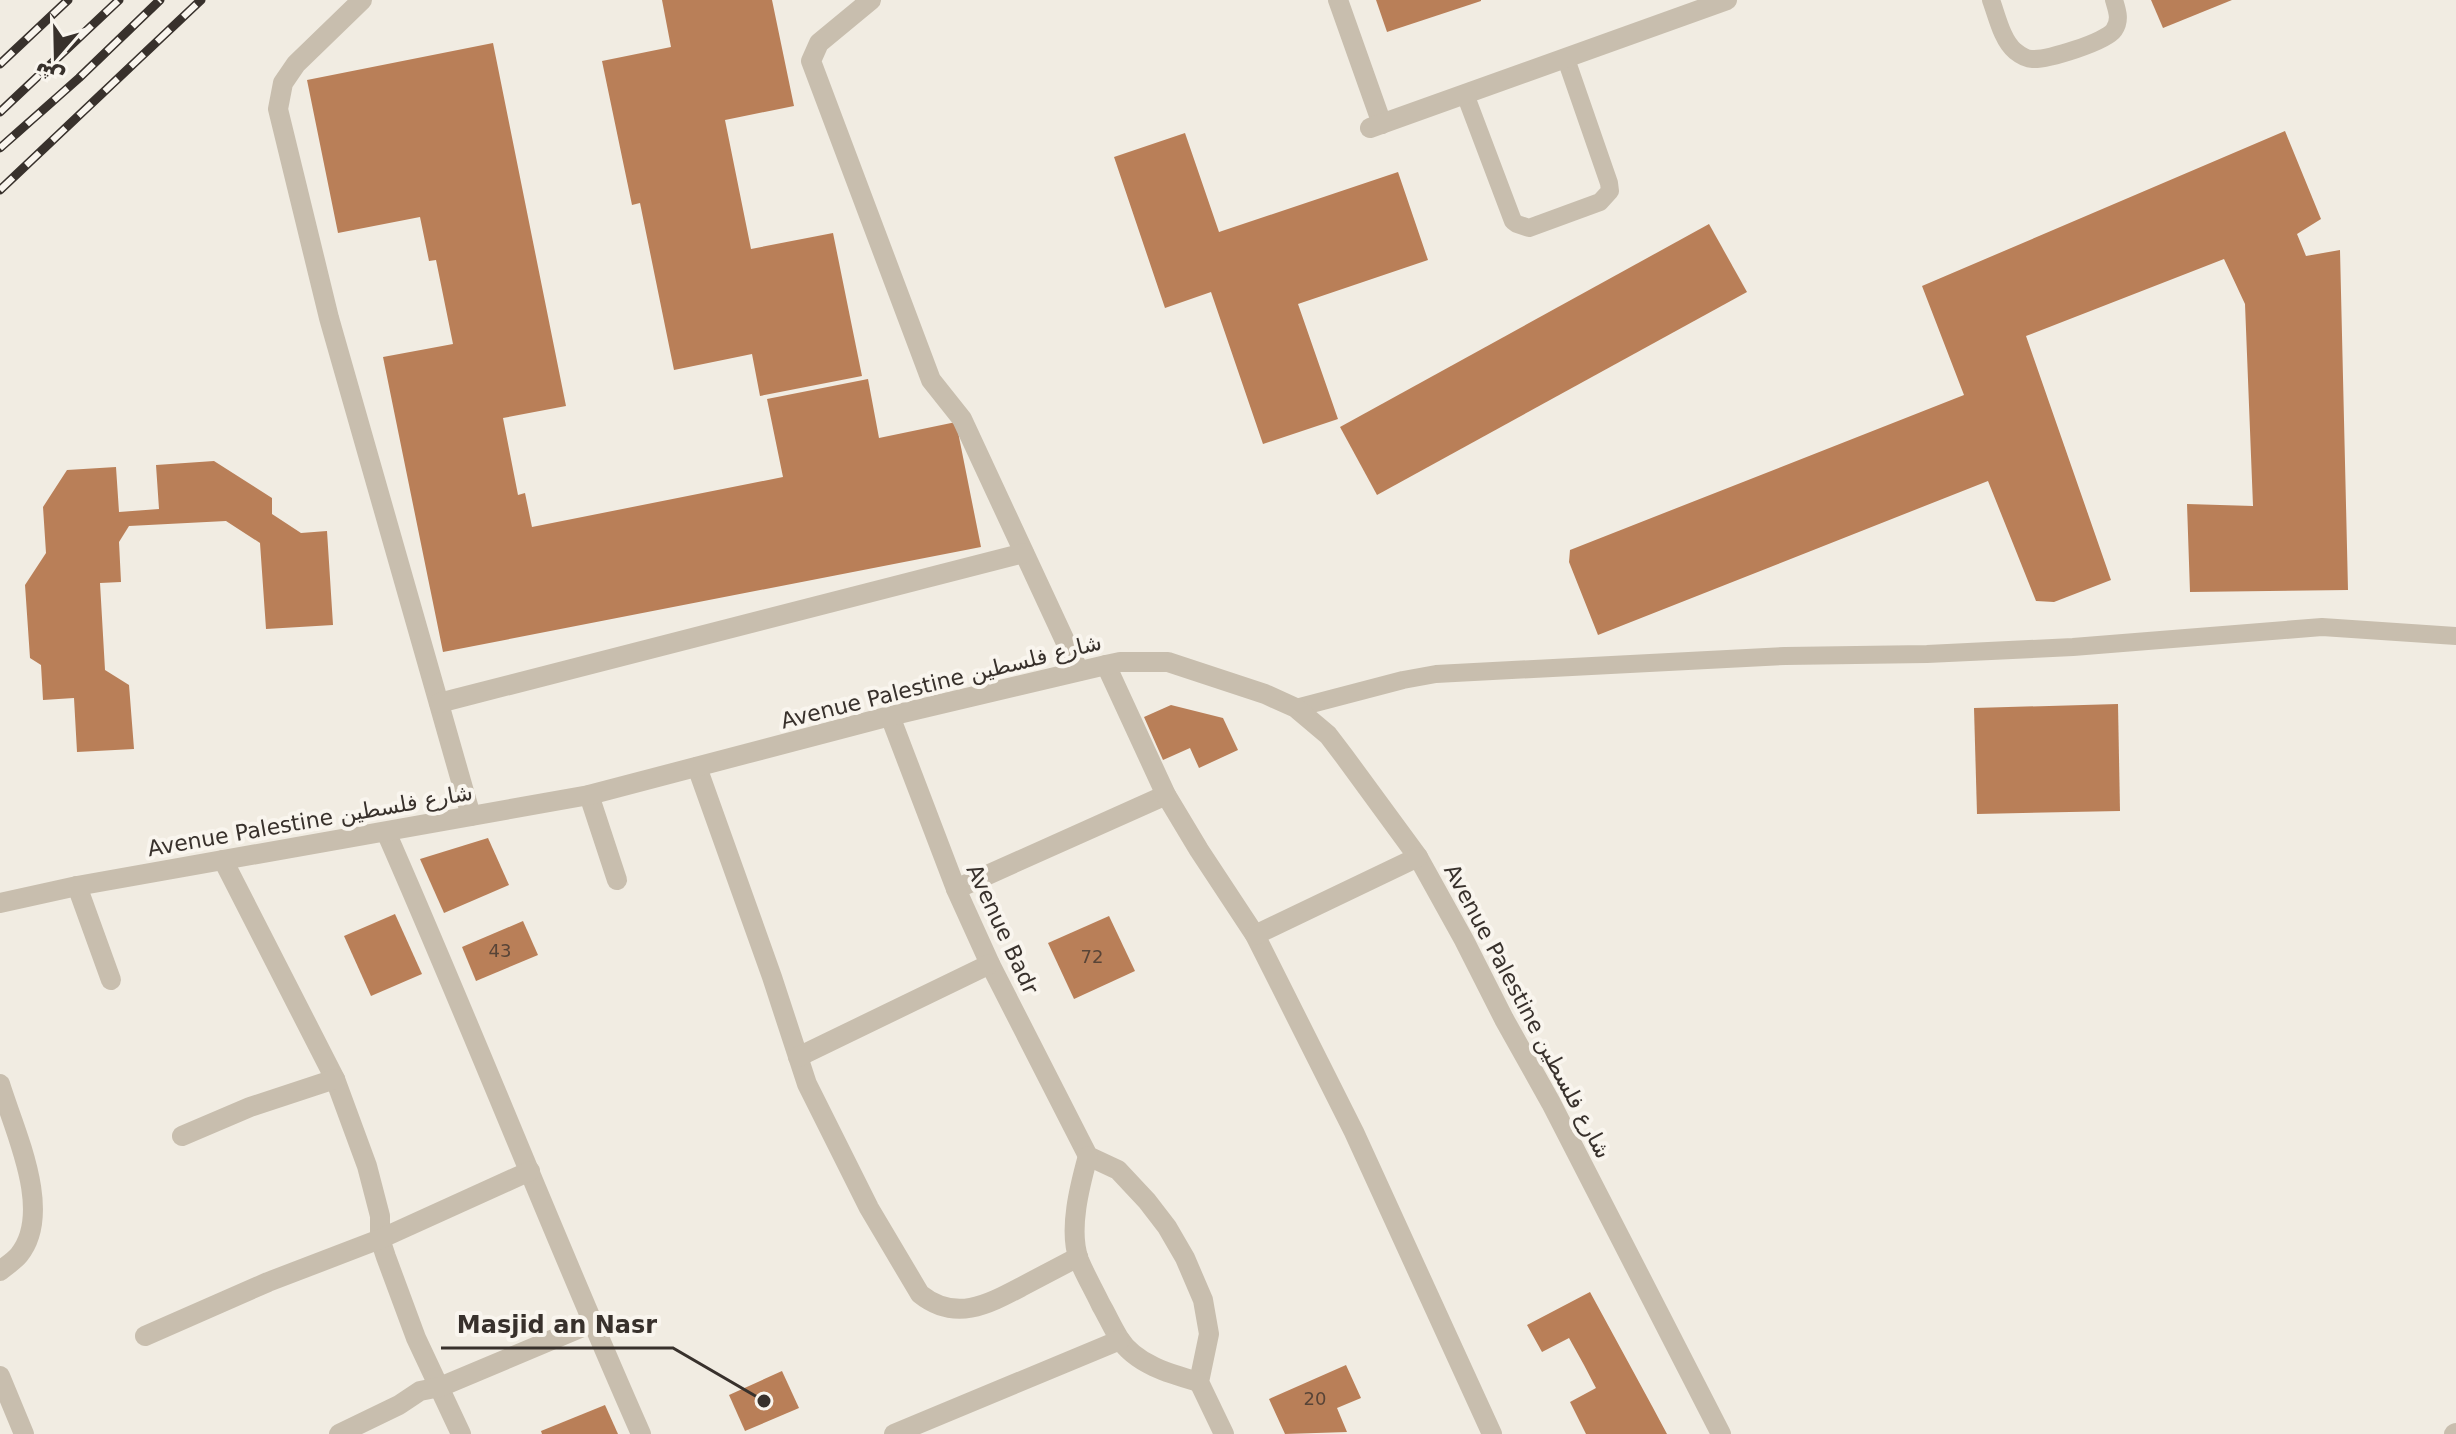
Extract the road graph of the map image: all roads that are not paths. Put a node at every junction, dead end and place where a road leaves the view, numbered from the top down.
1 (362, 0) edge
2 (871, 0) edge
3 (1338, 0) edge
4 (1727, 0) edge
5 (1991, 0) edge
6 (2114, 0) edge
7 (1566, 59) junction
8 (1465, 94) junction
9 (1024, 553) junction
10 (2456, 636) edge
11 (1106, 665) junction
12 (1079, 671) junction
13 (439, 703) junction
14 (1296, 708) junction
15 (890, 716) junction
16 (697, 767) junction
17 (589, 795) junction
18 (1166, 795) junction
19 (471, 816) junction
20 (386, 832) junction
21 (1418, 857) junction
22 (223, 860) junction
23 (617, 880) dead end
24 (77, 886) junction
25 (956, 889) junction
26 (0, 903) edge
27 (1255, 935) junction
28 (990, 964) junction
29 (111, 980) dead end
30 (798, 1057) junction
31 (335, 1079) junction
32 (0, 1084) edge
33 (182, 1136) dead end
34 (1088, 1156) junction
35 (530, 1171) junction
36 (380, 1239) junction
37 (1078, 1257) junction
38 (0, 1271) edge
39 (592, 1323) junction
40 (145, 1336) dead end
41 (1120, 1340) junction
42 (0, 1376) edge
43 (1199, 1382) junction
44 (440, 1387) junction
45 (24, 1434) edge
46 (339, 1434) edge
47 (461, 1434) edge
48 (641, 1434) edge
49 (894, 1434) edge
50 (1224, 1434) edge
51 (1492, 1434) edge
52 (1721, 1434) edge

1 - 13 street
2 - 9 street
3 - 8 street
4 - 7 street
5 - 6 lane
7 - 8 street
7 - 8 lane
9 - 12 street
9 - 13 street
10 - 14 lane
11 - 12 street, Avenue Palestine شارع فلسطين
11 - 14 street, Avenue Palestine شارع فلسطين
11 - 18 street
12 - 15 street, Avenue Palestine شارع فلسطين
13 - 19 street
14 - 21 street, Avenue Palestine شارع فلسطين
15 - 16 street, Avenue Palestine شارع فلسطين
15 - 25 street, Avenue Badr
16 - 17 street, Avenue Palestine شارع فلسطين
16 - 30 street
17 - 19 street, Avenue Palestine شارع فلسطين
17 - 23 street
18 - 25 street
18 - 27 street
19 - 20 street, Avenue Palestine شارع فلسطين
20 - 22 street, Avenue Palestine شارع فلسطين
20 - 35 street
21 - 27 street
21 - 52 street, Avenue Palestine شارع فلسطين
22 - 24 street, Avenue Palestine شارع فلسطين
22 - 31 street
24 - 26 street, Avenue Palestine شارع فلسطين
24 - 29 street
25 - 28 street, Avenue Badr
27 - 51 street
28 - 30 street
28 - 34 street, Avenue Badr
30 - 37 street
31 - 33 street
31 - 36 street
32 - 38 street
34 - 37 street
34 - 43 street
35 - 36 street
35 - 39 street
36 - 40 street
36 - 44 street
37 - 41 street
39 - 44 street
39 - 48 street
41 - 43 street
41 - 49 street
42 - 45 street
43 - 50 street
44 - 46 street
44 - 47 street

